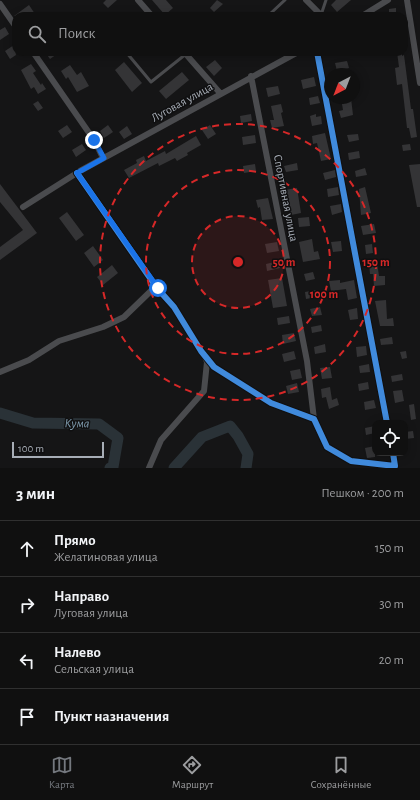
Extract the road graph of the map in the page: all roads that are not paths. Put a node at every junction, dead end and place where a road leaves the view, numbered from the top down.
1 (138, 0) edge
2 (285, 0) edge
3 (306, 0) edge
4 (326, 0) edge
5 (388, 0) edge
6 (407, 0) edge
7 (0, 4) edge
8 (148, 12) edge
9 (272, 12) edge
10 (318, 12) edge
11 (322, 12) edge
12 (368, 12) edge
13 (12, 21) edge
14 (36, 56) edge
15 (129, 56) edge
16 (181, 56) edge
17 (188, 56) edge
18 (290, 56) edge
19 (318, 56) edge
20 (251, 76) junction
21 (420, 83) edge
22 (220, 93) junction
23 (104, 158) junction
24 (77, 173) junction
25 (23, 207) dead end
26 (156, 286) junction
27 (205, 355) junction
28 (0, 372) edge
29 (314, 420) junction
30 (386, 420) edge
31 (394, 456) edge
32 (149, 468) edge

1 - 8 street
2 - 9 lane
3 - 10 street
4 - 11 lane
5 - 12 street
6 - 21 street
7 - 13 street
14 - 23 street
15 - 16 lane
17 - 22 street
18 - 20 street, Луговая улица
19 - 30 street
20 - 22 street, Луговая улица
20 - 29 street, Спортивная улица
22 - 23 street, Луговая улица
23 - 24 street, Луговая улица
24 - 25 street, Луговая улица
24 - 26 street
26 - 27 street
26 - 28 street
27 - 29 street
27 - 32 street
29 - 31 street, Спортивная улица

